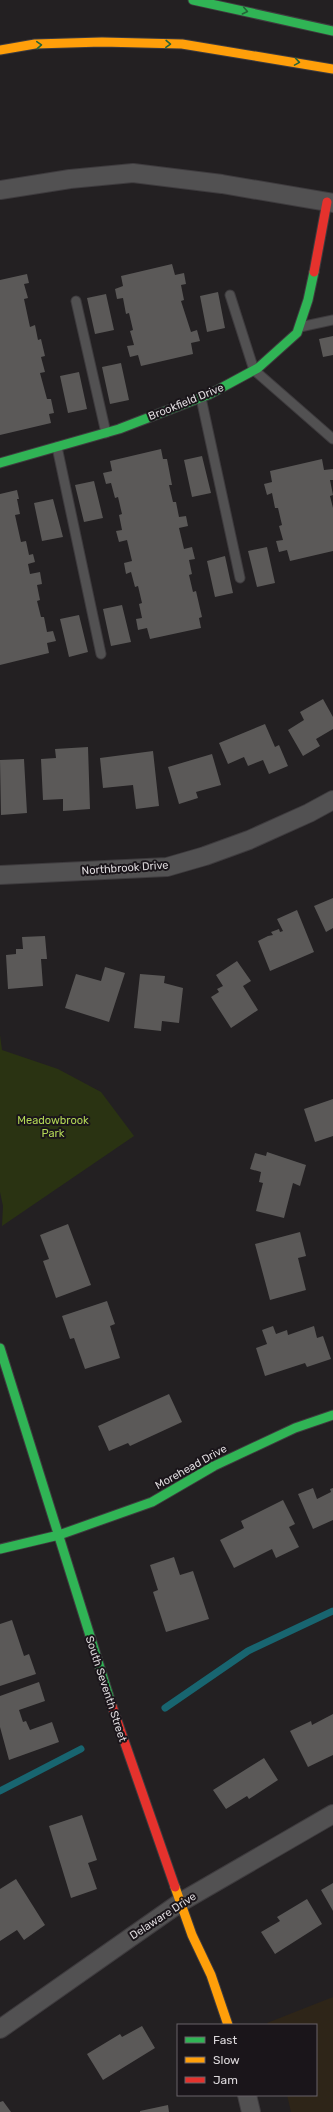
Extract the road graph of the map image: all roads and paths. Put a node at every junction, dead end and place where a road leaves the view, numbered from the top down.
1 (194, 0) edge
2 (333, 31) edge
3 (0, 50) edge
4 (333, 69) edge
5 (0, 190) edge
6 (330, 202) edge
7 (230, 294) dead end
8 (76, 301) dead end
9 (333, 320) edge
10 (299, 327) junction
11 (254, 370) junction
12 (201, 398) junction
13 (106, 433) junction
14 (333, 439) edge
15 (57, 447) junction
16 (0, 463) edge
17 (240, 578) dead end
18 (101, 654) dead end
19 (333, 800) edge
20 (0, 875) edge
21 (0, 1348) edge
22 (333, 1415) edge
23 (59, 1535) junction
24 (0, 1549) edge
25 (333, 1814) edge
26 (181, 1902) junction
27 (228, 2024) edge
28 (0, 2029) edge
29 (247, 2096) edge
30 (251, 2112) edge

1 -> 2 main road
3 -> 4 main road
5 - 6 street, Brookfield Drive
6 - 10 main road, Brookfield Drive
7 - 11 lane
8 - 13 lane
9 - 10 lane
10 - 11 main road, Brookfield Drive
11 - 12 main road, Brookfield Drive
11 - 14 lane
12 - 13 main road, Brookfield Drive
12 - 17 lane
13 - 15 main road, Brookfield Drive
15 - 16 main road, Brookfield Drive
15 - 18 lane
19 - 20 street, Northbrook Drive
21 - 23 main road, South Seventh Street
22 - 23 main road, Morehead Drive
23 - 24 main road, Morehead Drive
23 - 26 main road, South Seventh Street
25 - 26 street, Delaware Drive
26 - 27 main road, South Seventh Street
26 - 28 street, Delaware Drive
29 - 30 street

